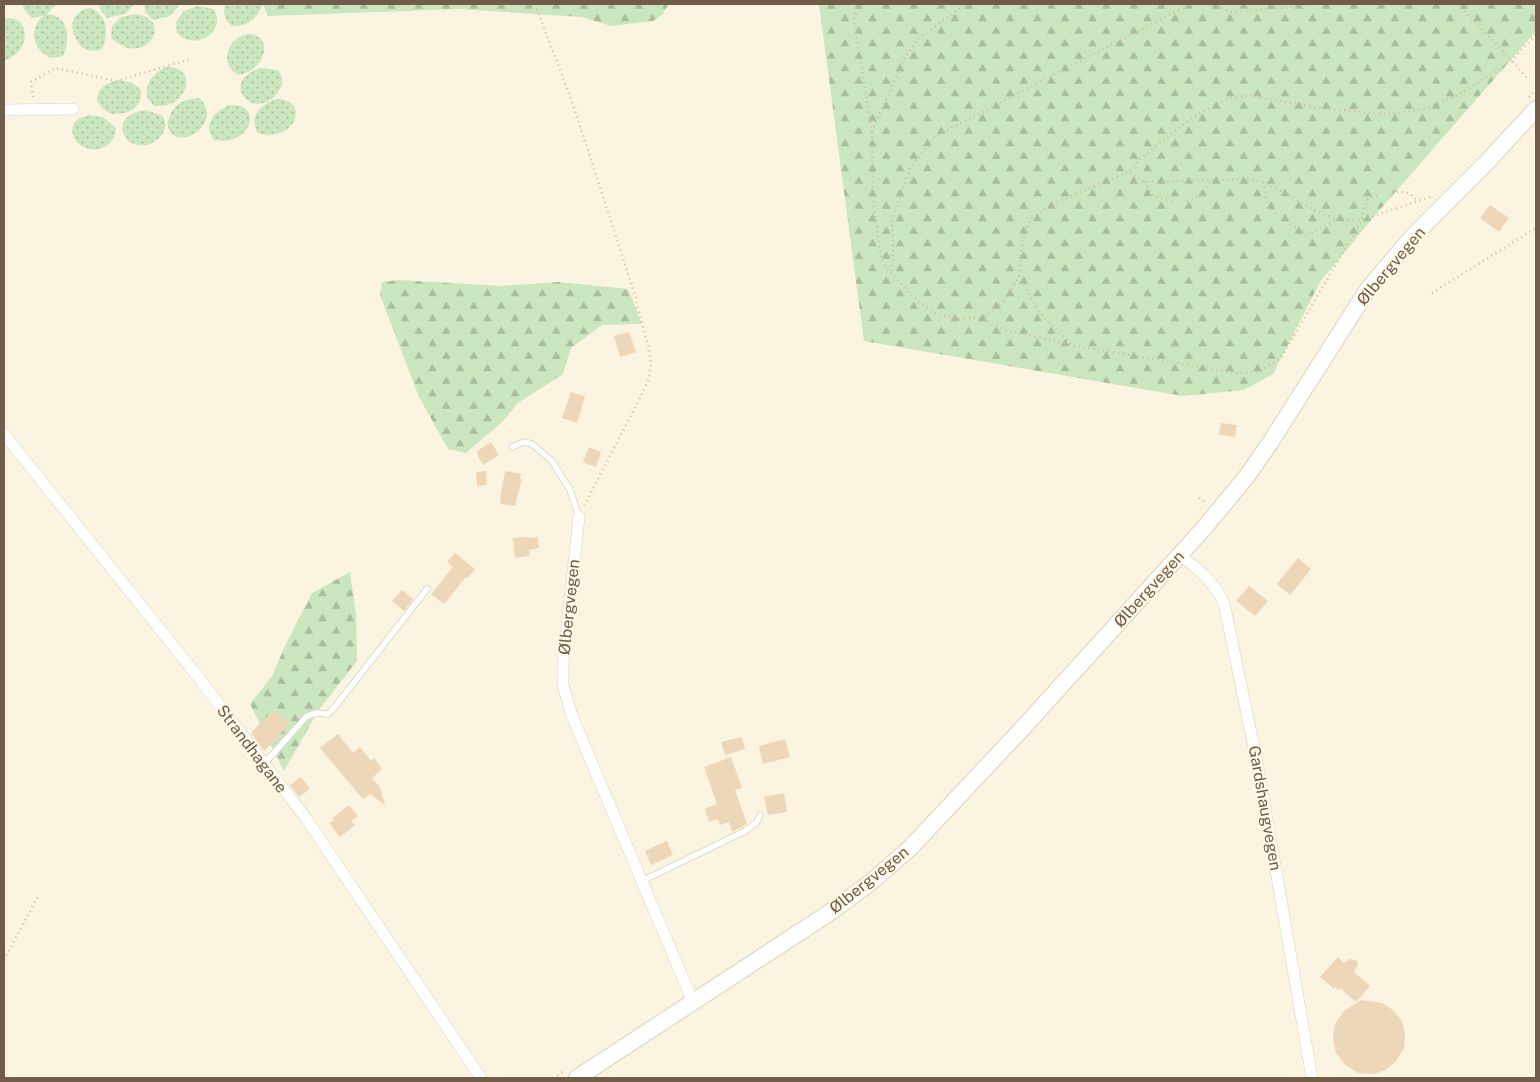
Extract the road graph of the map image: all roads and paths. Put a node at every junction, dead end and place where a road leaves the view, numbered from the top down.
1 (535, 4) edge
2 (860, 4) edge
3 (966, 4) edge
4 (1190, 4) edge
5 (1207, 4) edge
6 (1308, 4) edge
7 (1457, 4) edge
8 (1536, 34) edge
9 (191, 59) dead end
10 (1512, 60) junction
11 (1528, 80) dead end
12 (34, 109) junction
13 (74, 109) dead end
14 (1536, 109) edge
15 (4, 110) edge
16 (872, 134) junction
17 (1129, 172) junction
18 (1211, 180) junction
19 (1144, 182) junction
20 (1264, 182) junction
21 (1392, 191) dead end
22 (1377, 196) dead end
23 (1172, 201) dead end
24 (1187, 201) dead end
25 (1418, 201) junction
26 (1448, 201) junction
27 (1278, 214) dead end
28 (1337, 219) junction
29 (1362, 220) junction
30 (1290, 224) dead end
31 (1536, 228) edge
32 (891, 272) junction
33 (1019, 276) junction
34 (1432, 293) dead end
35 (985, 317) junction
36 (1071, 345) junction
37 (4, 434) edge
38 (512, 447) dead end
39 (579, 517) junction
40 (1180, 555) junction
41 (427, 589) dead end
42 (264, 764) junction
43 (760, 815) dead end
44 (642, 881) junction
45 (39, 894) dead end
46 (4, 960) edge
47 (693, 1002) junction
48 (480, 1078) edge
49 (577, 1078) edge
50 (1312, 1078) edge

1 - 39 path
2 - 16 path
3 - 16 path
4 - 32 path
5 - 6 path
7 - 10 path
8 - 10 path
9 - 12 path
10 - 11 path
10 - 17 path
12 - 13 street
12 - 15 street
14 - 26 main road, Ølbergvegen
16 - 32 path
17 - 19 path
17 - 33 path
18 - 19 path
18 - 20 path
18 - 24 path
19 - 23 path
20 - 27 path
20 - 28 path
21 - 25 path
22 - 29 path
25 - 26 path
25 - 29 path
26 - 40 main road, Ølbergvegen
28 - 29 path
28 - 30 path
29 - 36 path
31 - 34 path
32 - 35 path
33 - 35 path
33 - 36 path
35 - 36 path
37 - 42 street, Strandhagane
38 - 39 lane
39 - 44 street, Ølbergvegen
40 - 47 main road, Ølbergvegen
40 - 50 street, Gardshaugvegen
41 - 42 lane
42 - 48 street, Strandhagane
43 - 44 lane
44 - 47 street, Ølbergvegen
45 - 46 path
47 - 49 main road, Ølbergvegen

